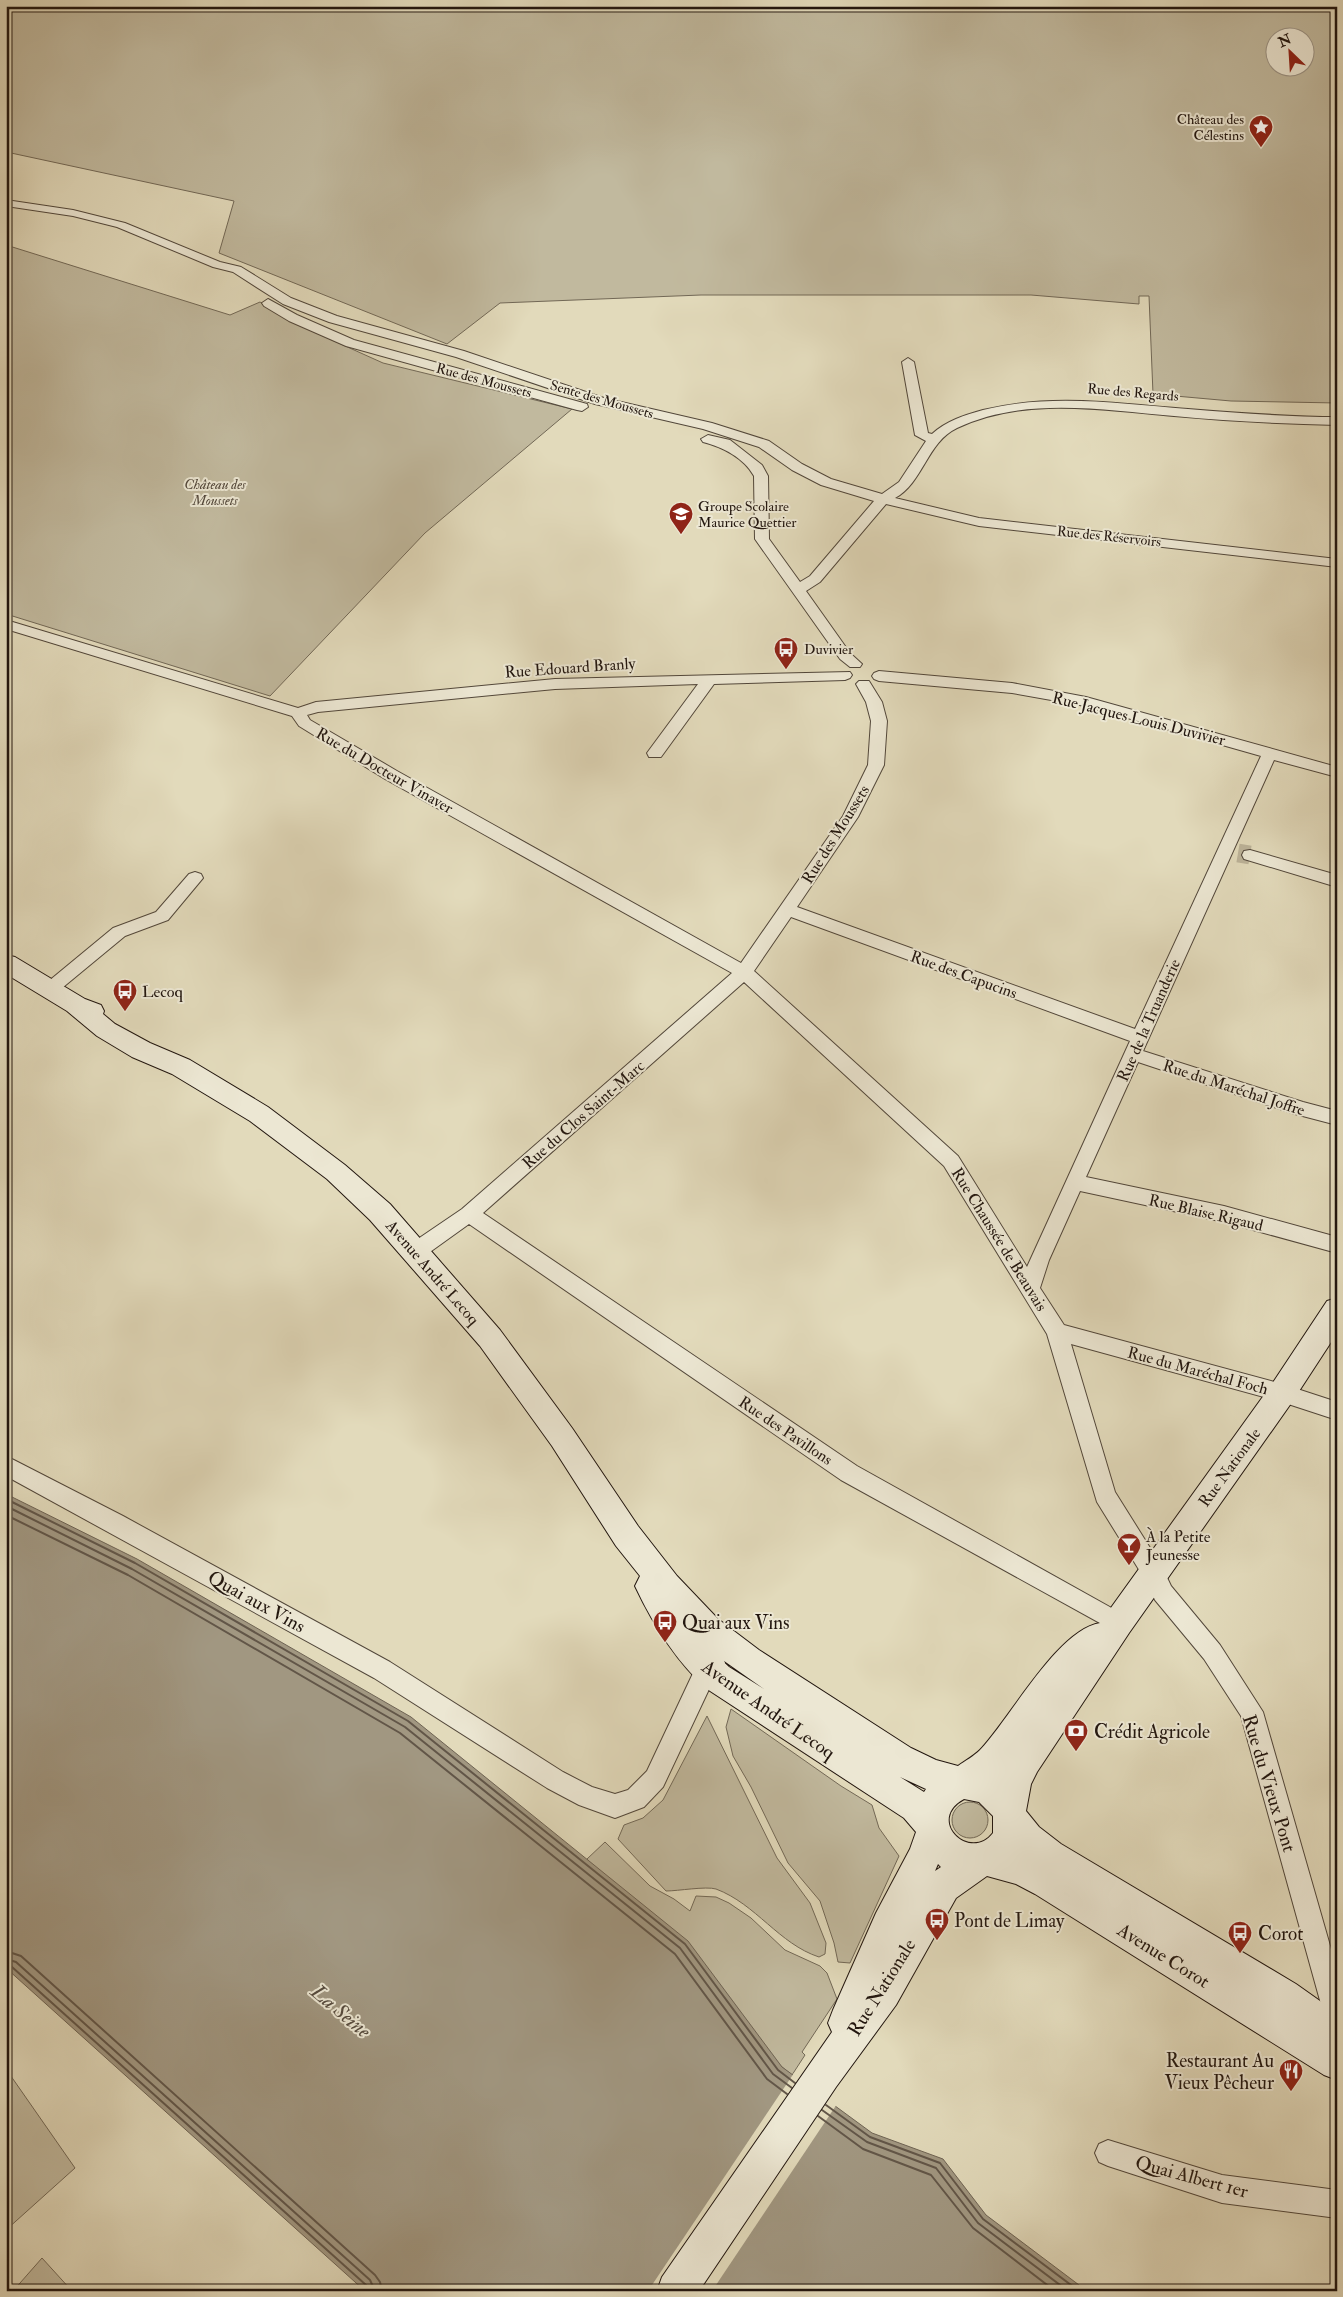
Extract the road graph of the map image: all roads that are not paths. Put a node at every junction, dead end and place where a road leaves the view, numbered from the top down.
1 (6, 203) edge
2 (237, 269) junction
3 (908, 362) dead end
4 (1337, 421) edge
5 (935, 440) junction
6 (882, 499) junction
7 (1337, 563) edge
8 (799, 589) junction
9 (6, 624) edge
10 (850, 670) junction
11 (879, 676) junction
12 (710, 679) junction
13 (864, 684) junction
14 (298, 712) junction
15 (1270, 752) junction
16 (655, 753) dead end
17 (1337, 772) edge
18 (1238, 853) junction
19 (195, 878) dead end
20 (1337, 882) edge
21 (787, 909) junction
22 (6, 962) edge
23 (744, 972) junction
24 (50, 989) junction
25 (1136, 1046) junction
26 (1337, 1118) edge
27 (1075, 1182) junction
28 (468, 1214) junction
29 (1337, 1245) edge
30 (416, 1251) junction
31 (1030, 1288) junction
32 (1337, 1309) edge
33 (1057, 1332) junction
34 (1282, 1393) junction
35 (1337, 1411) edge
36 (6, 1465) edge
37 (1154, 1574) junction
38 (1118, 1623) junction
39 (718, 1659) junction
40 (962, 1783) junction
41 (1010, 1814) junction
42 (932, 1828) junction
43 (985, 1860) junction
44 (1334, 2037) edge
45 (823, 2074) junction
46 (1108, 2153) dead end
47 (1337, 2204) edge
48 (676, 2291) edge

1 - 2 street
2 - 6 street, Sente des Moussets
2 - 8 street, Rue des Moussets
3 - 5 street
4 - 5 street, Rue des Regards
5 - 6 street, Rue des Regards
6 - 7 street, Rue des Réservoirs
6 - 8 street, Rue des Regards
8 - 10 street, Rue des Moussets
9 - 14 street
10 - 11 street
10 - 12 street, Rue Edouard Branly
10 - 13 street
11 - 13 street
11 - 15 street, Rue Jacques Louis Duvivier
12 - 14 street, Rue Edouard Branly
12 - 16 street
13 - 21 street, Rue des Moussets
14 - 23 street, Rue du Docteur Vinaver
15 - 17 street, Rue Jacques Louis Duvivier
15 - 18 street, Rue de la Truanderie
18 - 20 street
18 - 25 street, Rue de la Truanderie
19 - 24 street
21 - 23 street, Rue des Moussets
21 - 25 street, Rue des Capucins
22 - 24 main road, Avenue André Lecoq
23 - 28 street, Rue du Clos Saint-Marc
23 - 31 street, Rue Chaussée de Beauvais
24 - 30 main road, Avenue André Lecoq
25 - 26 street, Rue du Maréchal Joffre
25 - 27 street, Rue de la Truanderie
27 - 29 street, Rue Blaise Rigaud
27 - 31 street, Rue de la Truanderie
28 - 30 street, Rue du Clos Saint-Marc
28 - 38 street, Rue des Pavillons
30 - 39 main road, Avenue André Lecoq
31 - 33 street, Rue Chaussée de Beauvais
32 - 34 main road, Rue Nationale
33 - 34 street, Rue du Maréchal Foch
33 - 37 street, Rue Chaussée de Beauvais
34 - 35 street, Rue du Maréchal Foch
34 - 37 main road, Rue Nationale
36 - 39 street, Quai aux Vins
37 - 38 main road, Rue Nationale
37 - 44 street, Rue du Vieux Pont
38 - 40 main road, Rue Nationale
38 - 41 main road, Rue Nationale
39 - 40 main road, Avenue André Lecoq
39 - 42 main road, Avenue André Lecoq
40 - 41 main road
40 - 42 main road
41 - 43 main road
41 - 44 main road, Avenue Corot
42 - 43 main road
42 - 45 main road, Rue Nationale
43 - 44 main road, Avenue Corot
43 - 45 main road, Rue Nationale
45 - 48 main road, Rue Nationale
46 - 47 street, Quai Albert 1er

